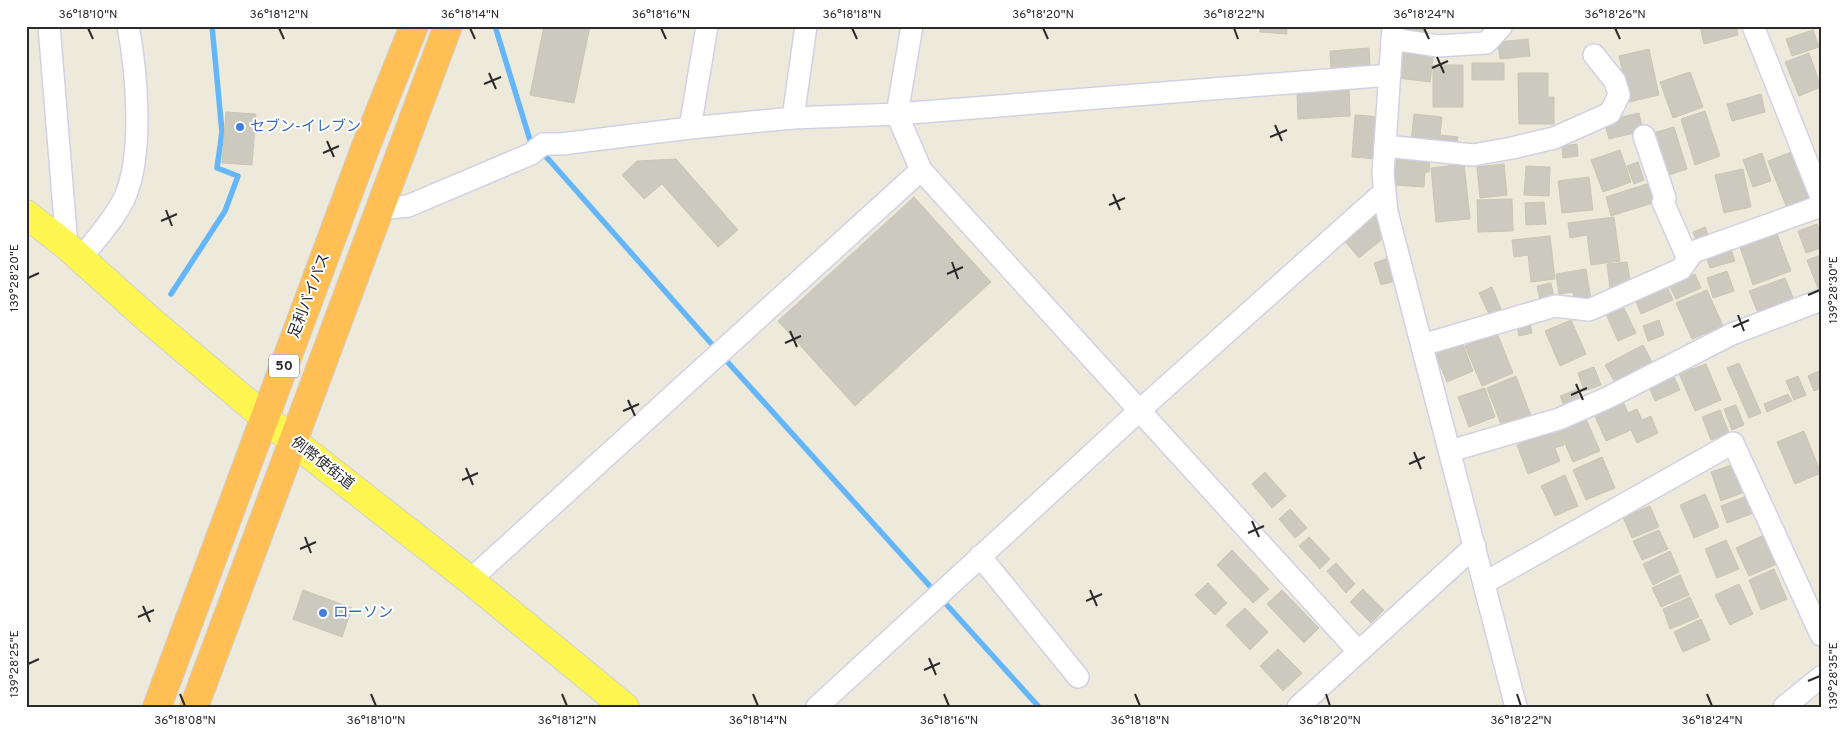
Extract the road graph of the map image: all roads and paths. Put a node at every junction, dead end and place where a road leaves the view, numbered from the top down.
1 (49, 26) edge
2 (128, 26) edge
3 (414, 26) edge
4 (448, 26) edge
5 (707, 26) edge
6 (806, 26) edge
7 (912, 26) edge
8 (1753, 26) edge
9 (1501, 27) edge
10 (1393, 32) edge
11 (1594, 55) dead end
12 (1390, 75) junction
13 (897, 114) junction
14 (793, 118) junction
15 (690, 128) junction
16 (1644, 136) dead end
17 (1385, 146) junction
18 (920, 170) junction
19 (1384, 190) junction
20 (1821, 197) edge
21 (1821, 206) edge
22 (380, 209) junction
23 (26, 214) edge
24 (74, 252) junction
25 (1688, 259) junction
26 (1821, 300) edge
27 (1422, 345) junction
28 (1140, 410) junction
29 (265, 418) junction
30 (294, 442) junction
31 (1450, 451) junction
32 (1475, 546) junction
33 (980, 556) junction
34 (470, 580) junction
35 (1484, 584) junction
36 (1821, 634) edge
37 (1358, 651) junction
38 (1078, 677) dead end
39 (1821, 677) edge
40 (157, 707) edge
41 (194, 707) edge
42 (625, 707) edge
43 (817, 707) edge
44 (1298, 707) edge
45 (1516, 707) edge
46 (1784, 707) edge

1 - 24 street
2 - 24 street
3 - 29 highway, 足利バイパス / 50
4 - 22 highway, 50
5 - 15 street
6 - 14 street
7 - 13 street
8 - 20 street
9 - 10 street
10 - 12 street
11 - 17 street
12 - 13 street
12 - 17 street
13 - 14 street
13 - 18 street
14 - 15 street
15 - 22 street
16 - 25 street
17 - 19 street
18 - 28 street
18 - 34 street
19 - 27 street
19 - 28 street
21 - 25 street
22 - 30 highway, 50
23 - 24 main road, 例幣使街道
24 - 29 main road, 例幣使街道
25 - 27 street
26 - 31 street
27 - 31 street
28 - 33 street
28 - 37 street
29 - 30 main road, 例幣使街道
29 - 40 highway, 足利バイパス / 50
30 - 34 main road, 例幣使街道
30 - 41 highway, 50
31 - 32 street
32 - 35 street
32 - 37 street
33 - 38 street
33 - 43 street
34 - 42 main road, 例幣使街道
35 - 36 street
35 - 45 street
37 - 44 street
39 - 46 street

